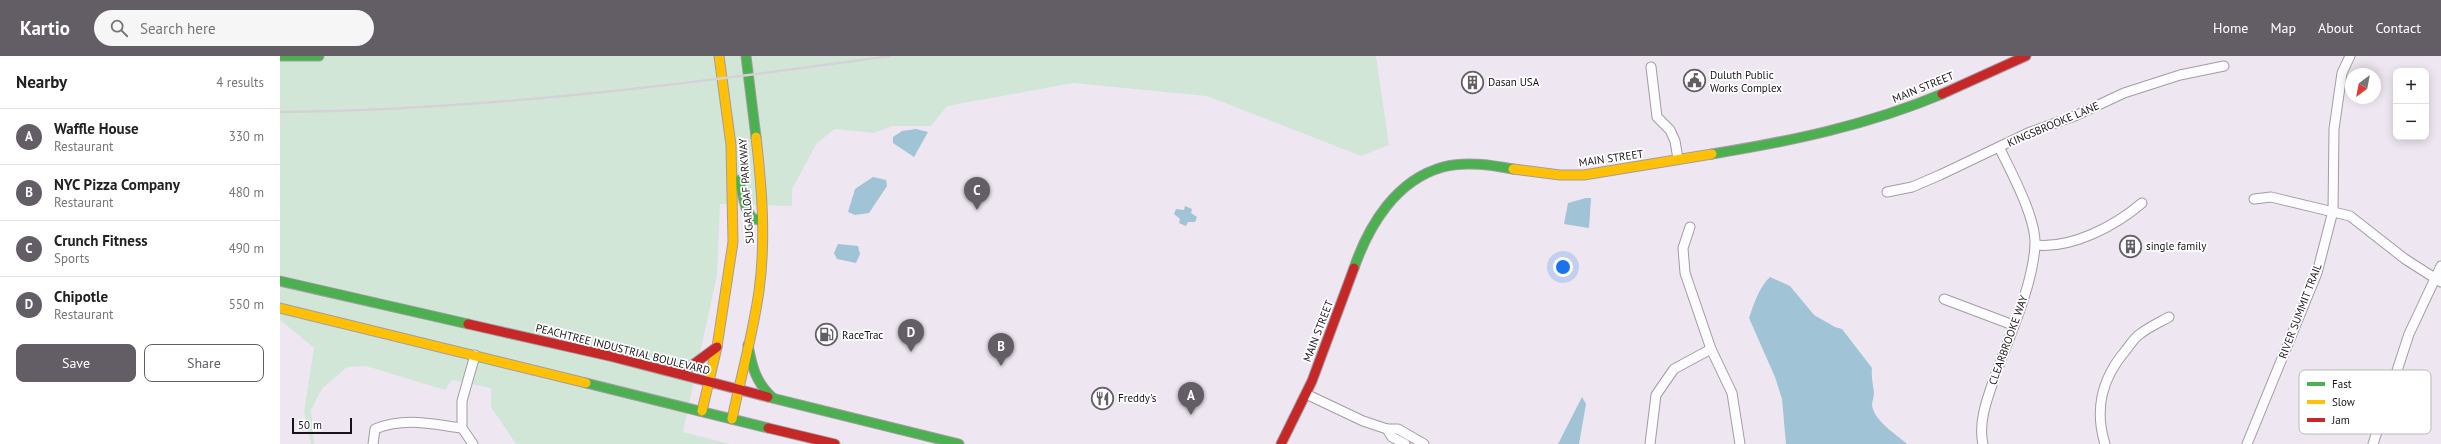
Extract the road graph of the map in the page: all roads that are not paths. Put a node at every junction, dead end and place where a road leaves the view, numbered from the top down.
1 (280, 56) edge
2 (319, 56) edge
3 (714, 56) edge
4 (719, 56) edge
5 (746, 56) edge
6 (752, 56) edge
7 (2026, 56) edge
8 (2350, 56) edge
9 (720, 66) junction
10 (2224, 66) dead end
11 (1651, 67) dead end
12 (747, 70) junction
13 (731, 145) junction
14 (1999, 147) junction
15 (1678, 160) junction
16 (1887, 192) dead end
17 (2254, 199) dead end
18 (2142, 203) dead end
19 (2333, 211) junction
20 (762, 221) junction
21 (1690, 227) dead end
22 (2035, 245) junction
23 (2441, 266) edge
24 (2438, 280) edge
25 (280, 281) edge
26 (1944, 299) dead end
27 (280, 308) edge
28 (2169, 317) dead end
29 (2013, 325) junction
30 (748, 345) junction
31 (717, 348) junction
32 (1711, 349) junction
33 (475, 355) junction
34 (2397, 370) edge
35 (668, 371) junction
36 (710, 384) junction
37 (738, 390) junction
38 (1306, 394) junction
39 (774, 398) junction
40 (702, 411) junction
41 (732, 418) junction
42 (462, 428) junction
43 (1387, 429) junction
44 (2376, 434) edge
45 (373, 444) edge
46 (473, 444) edge
47 (835, 444) edge
48 (958, 444) edge
49 (1281, 444) edge
50 (1405, 444) edge
51 (1424, 444) edge
52 (1650, 444) edge
53 (1740, 444) edge
54 (1983, 444) edge
55 (2105, 444) edge
56 (2247, 444) edge
57 (2373, 444) edge

1 - 2 main road
3 - 9 main road
4 - 9 main road, SUGARLOAF PARKWAY
5 - 12 main road, SUGARLOAF PARKWAY
6 - 12 main road
7 - 15 main road, MAIN STREET
8 - 19 street, RIVER SUMMIT TRAIL
9 - 13 main road, SUGARLOAF PARKWAY
10 - 14 street, KINGSBROOKE LANE
11 - 15 street
12 - 20 main road, SUGARLOAF PARKWAY
13 - 20 main road
13 - 31 main road, SUGARLOAF PARKWAY
14 - 16 street, KINGSBROOKE LANE
14 - 22 street, CLEARBROOKE WAY
15 - 38 main road, MAIN STREET
17 - 19 street
18 - 22 street
19 - 24 street
19 - 56 street, RIVER SUMMIT TRAIL
20 - 30 main road, SUGARLOAF PARKWAY
21 - 32 street
22 - 29 street, CLEARBROOKE WAY
23 - 24 street
24 - 34 street
25 - 35 main road, PEACHTREE INDUSTRIAL BOULEVARD
26 - 29 street
27 - 33 main road
28 - 55 street
29 - 54 street, CLEARBROOKE WAY
30 - 37 main road, SUGARLOAF PARKWAY
30 - 39 main road
31 - 35 main road
31 - 36 main road, SUGARLOAF PARKWAY
32 - 52 street
32 - 53 street
33 - 40 main road
33 - 42 street
35 - 36 main road, PEACHTREE INDUSTRIAL BOULEVARD
36 - 37 main road, PEACHTREE INDUSTRIAL BOULEVARD
36 - 40 main road, SUGARLOAF PARKWAY
37 - 39 main road, PEACHTREE INDUSTRIAL BOULEVARD
37 - 41 main road, SUGARLOAF PARKWAY
38 - 43 street
38 - 49 main road, MAIN STREET
39 - 48 main road, PEACHTREE INDUSTRIAL BOULEVARD
40 - 41 main road
41 - 47 main road
42 - 45 street
42 - 46 street
43 - 50 street
43 - 51 street
44 - 57 street

